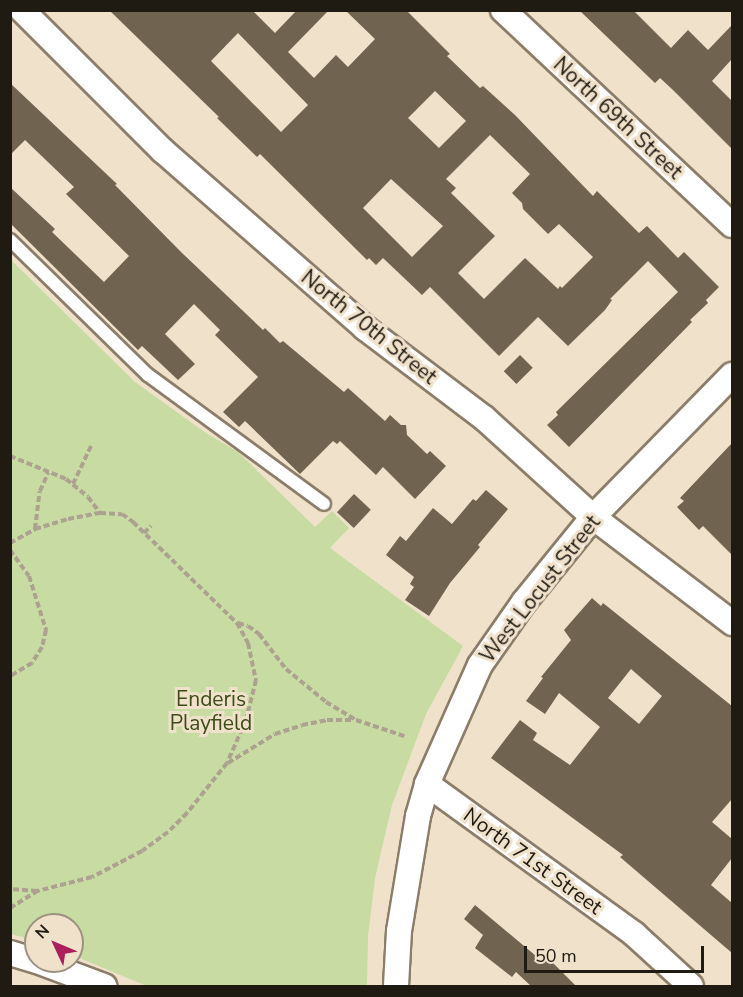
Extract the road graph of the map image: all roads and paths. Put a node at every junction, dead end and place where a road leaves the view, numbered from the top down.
1 (22, 10) edge
2 (503, 10) edge
3 (732, 225) edge
4 (10, 240) edge
5 (732, 375) edge
6 (92, 444) dead end
7 (10, 456) edge
8 (48, 473) junction
9 (73, 484) junction
10 (324, 504) dead end
11 (100, 513) junction
12 (593, 517) junction
13 (151, 526) dead end
14 (35, 529) junction
15 (144, 533) junction
16 (10, 543) edge
17 (10, 550) edge
18 (237, 623) junction
19 (732, 623) edge
20 (10, 676) edge
21 (356, 720) junction
22 (404, 736) dead end
23 (227, 763) junction
24 (427, 784) junction
25 (10, 889) edge
26 (37, 891) junction
27 (10, 908) edge
28 (67, 973) edge
29 (104, 987) edge
30 (396, 987) edge
31 (692, 987) edge

1 - 12 street, North 70th Street
2 - 3 street, North 69th Street
4 - 10 lane
5 - 12 street, West Locust Street
6 - 9 path
7 - 8 path
8 - 9 path
8 - 14 path
9 - 11 path
11 - 14 path
11 - 15 path
12 - 19 street, North 70th Street
12 - 24 street, West Locust Street
13 - 15 path
14 - 16 path
15 - 18 path
17 - 20 path
18 - 21 path
18 - 23 path
21 - 22 path
21 - 23 path
23 - 26 path
24 - 30 street, West Locust Street
24 - 31 street, North 71st Street
25 - 26 path
26 - 27 path
28 - 29 street

